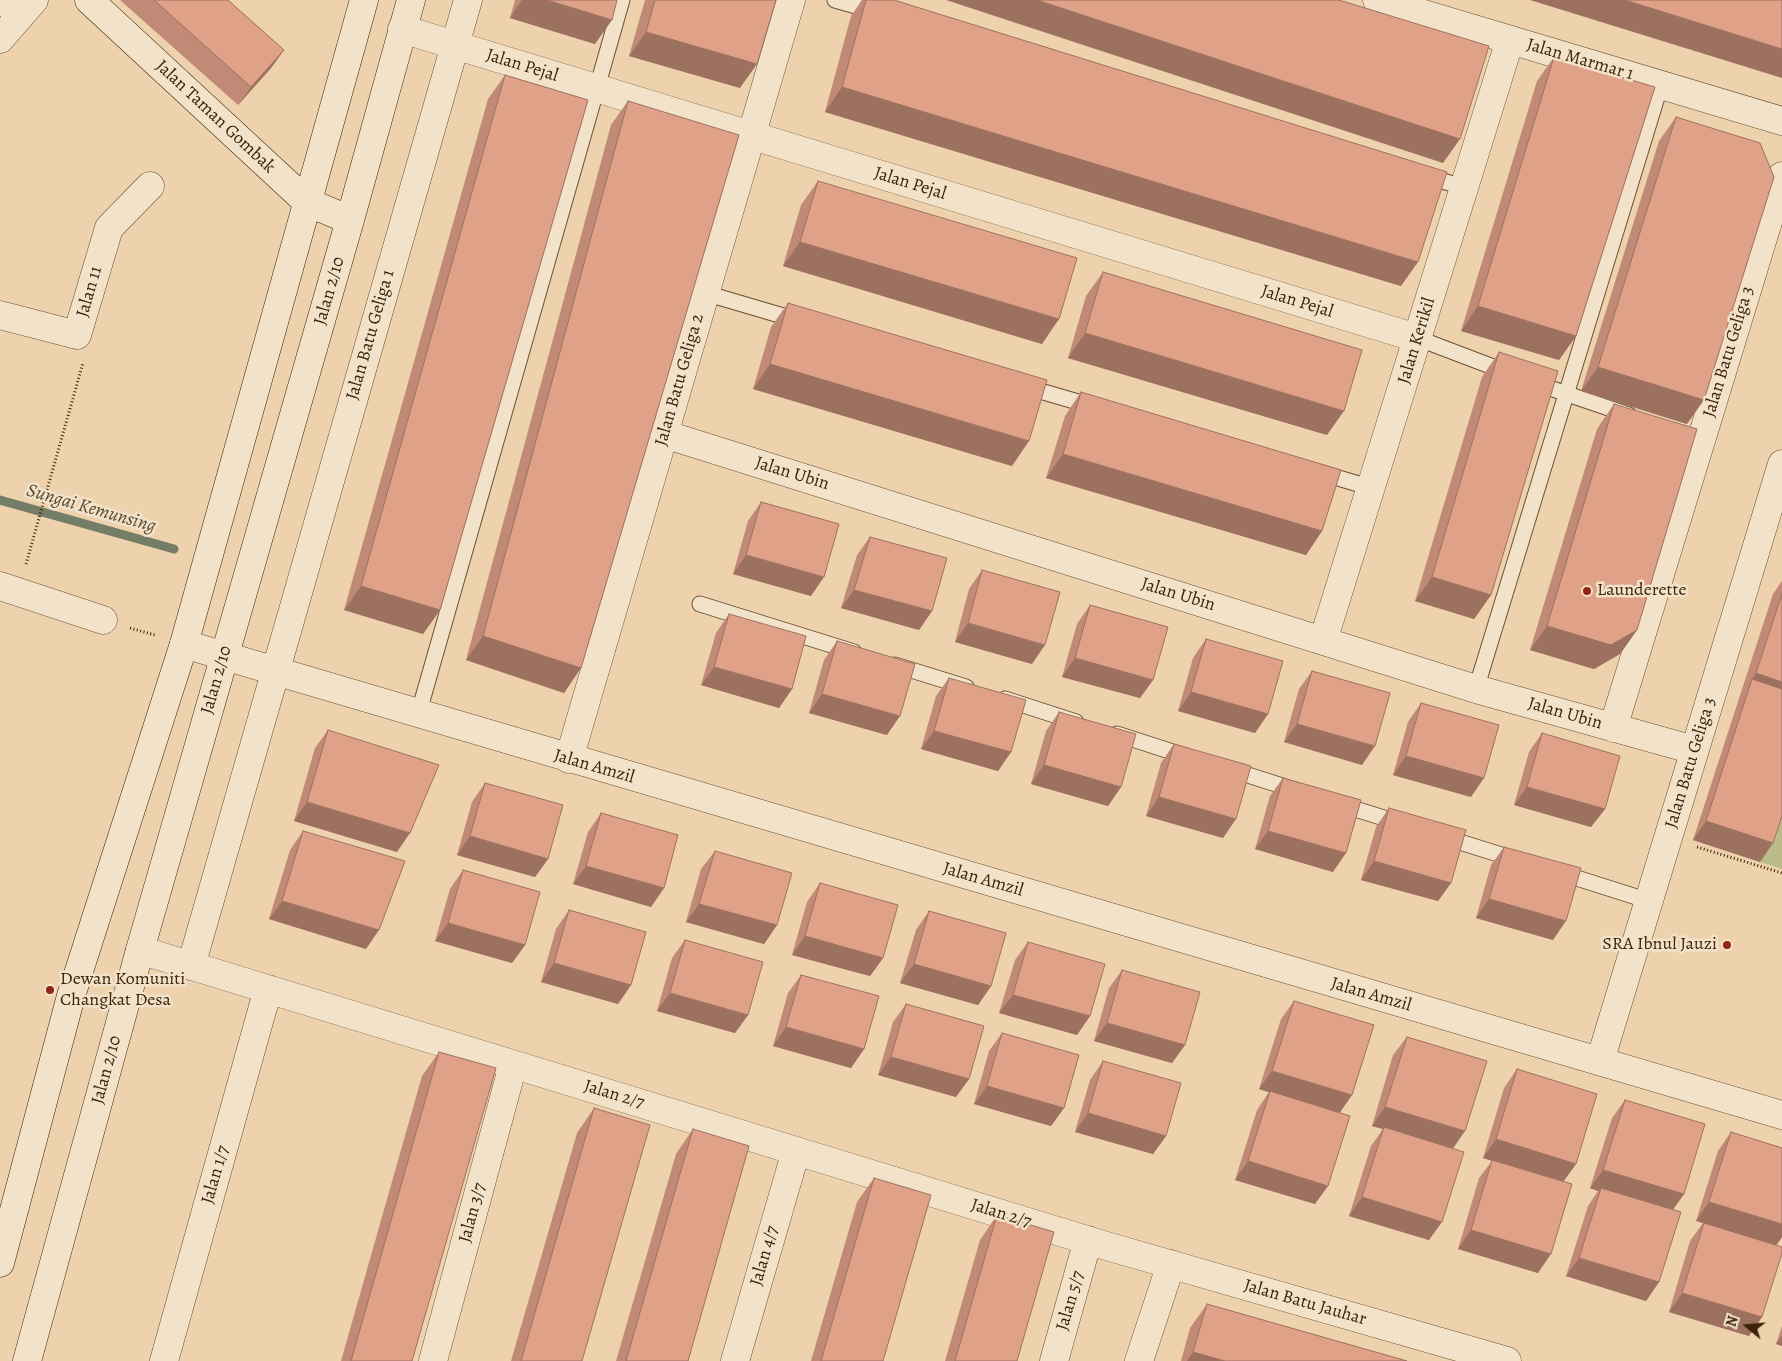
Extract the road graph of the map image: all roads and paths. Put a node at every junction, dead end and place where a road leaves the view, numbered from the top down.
1 (89, 0) edge
2 (364, 0) edge
3 (411, 0) edge
4 (468, 0) edge
5 (622, 0) edge
6 (790, 0) edge
7 (835, 0) edge
8 (1377, 0) edge
9 (19, 5) edge
10 (892, 17) edge
11 (402, 29) junction
12 (0, 39) edge
13 (1510, 40) junction
14 (455, 45) junction
15 (1661, 84) junction
16 (597, 89) junction
17 (1782, 121) edge
18 (751, 136) junction
19 (1408, 171) edge
20 (1782, 176) edge
21 (150, 186) dead end
22 (1466, 188) junction
23 (308, 202) junction
24 (350, 220) junction
25 (705, 294) junction
26 (0, 315) edge
27 (810, 324) edge
28 (77, 336) junction
29 (1417, 338) junction
30 (1010, 382) edge
31 (1566, 394) junction
32 (1105, 410) edge
33 (1648, 421) edge
34 (664, 434) junction
35 (1782, 464) edge
36 (1305, 469) edge
37 (1372, 488) junction
38 (29, 553) dead end
39 (0, 586) edge
40 (700, 604) dead end
41 (103, 620) joint
42 (1323, 641) junction
43 (184, 644) junction
44 (224, 655) junction
45 (275, 670) junction
46 (1476, 689) junction
47 (418, 715) junction
48 (1613, 728) junction
49 (1694, 750) junction
50 (568, 759) junction
51 (1412, 827) edge
52 (1431, 833) edge
53 (1668, 838) junction
54 (1782, 873) edge
55 (1649, 901) junction
56 (140, 950) junction
57 (190, 966) junction
58 (268, 989) junction
59 (1600, 1061) junction
60 (514, 1065) junction
61 (1782, 1115) edge
62 (796, 1151) junction
63 (1095, 1243) junction
64 (0, 1263) edge
65 (1171, 1264) junction
66 (27, 1361) edge
67 (164, 1361) edge
68 (433, 1361) edge
69 (735, 1361) edge
70 (1054, 1361) edge
71 (1139, 1361) edge
72 (1504, 1361) edge

1 - 23 street, Jalan Taman Gombak
2 - 23 street
3 - 11 street, Jalan 2/10
4 - 14 street, Jalan Batu Geliga 1
5 - 16 lane
6 - 18 street, Jalan Batu Geliga 2
7 - 10 lane
8 - 13 street, Jalan Marmar 1
9 - 12 street
11 - 14 street, Jalan Pejal
11 - 24 street, Jalan 2/10
13 - 15 street, Jalan Marmar 1
13 - 22 street, Jalan Kerikil
14 - 16 street, Jalan Pejal
14 - 45 street, Jalan Batu Geliga 1
15 - 17 street, Jalan Marmar 1
15 - 31 lane
16 - 18 street, Jalan Pejal
16 - 47 lane
18 - 25 street, Jalan Batu Geliga 2
18 - 29 street, Jalan Pejal
19 - 22 lane
20 - 48 street, Jalan Batu Geliga 3
21 - 28 street, Jalan 11
22 - 29 street, Jalan Kerikil
23 - 24 street, Jalan Taman Gombak
23 - 43 street
24 - 44 street, Jalan 2/10
25 - 27 lane
25 - 34 street, Jalan Batu Geliga 2
26 - 28 street, Jalan 11
28 - 38 path
29 - 31 lane
29 - 37 street, Jalan Kerikil
30 - 32 lane
31 - 33 lane
31 - 46 lane
34 - 42 street, Jalan Ubin
34 - 50 street, Jalan Batu Geliga 2
35 - 49 street, Jalan Batu Geliga 3
36 - 37 lane
37 - 42 street, Jalan Kerikil
39 - 41 street
40 - 51 lane
41 - 43 path
42 - 46 street, Jalan Ubin
43 - 44 street, Jalan Amzil
43 - 64 street
44 - 45 street, Jalan Amzil
44 - 56 street, Jalan 2/10
45 - 47 street, Jalan Amzil
45 - 57 street, Jalan Batu Geliga 1
46 - 48 street, Jalan Ubin
47 - 50 street, Jalan Amzil
48 - 49 street, Jalan Ubin
49 - 53 street, Jalan Batu Geliga 3
50 - 59 street, Jalan Amzil
52 - 55 lane
53 - 54 path
53 - 55 street, Jalan Batu Geliga 3
55 - 59 street, Jalan Batu Geliga 3
56 - 57 street, Jalan 2/7
56 - 66 street, Jalan 2/10
57 - 58 street, Jalan 2/7
58 - 60 street, Jalan 2/7
58 - 67 street, Jalan 1/7
59 - 61 street, Jalan Amzil
60 - 62 street, Jalan 2/7
60 - 68 street, Jalan 3/7
62 - 63 street, Jalan 2/7
62 - 69 street, Jalan 4/7
63 - 65 street, Jalan Batu Jauhar
63 - 70 street, Jalan 5/7
65 - 71 street
65 - 72 street, Jalan Batu Jauhar

